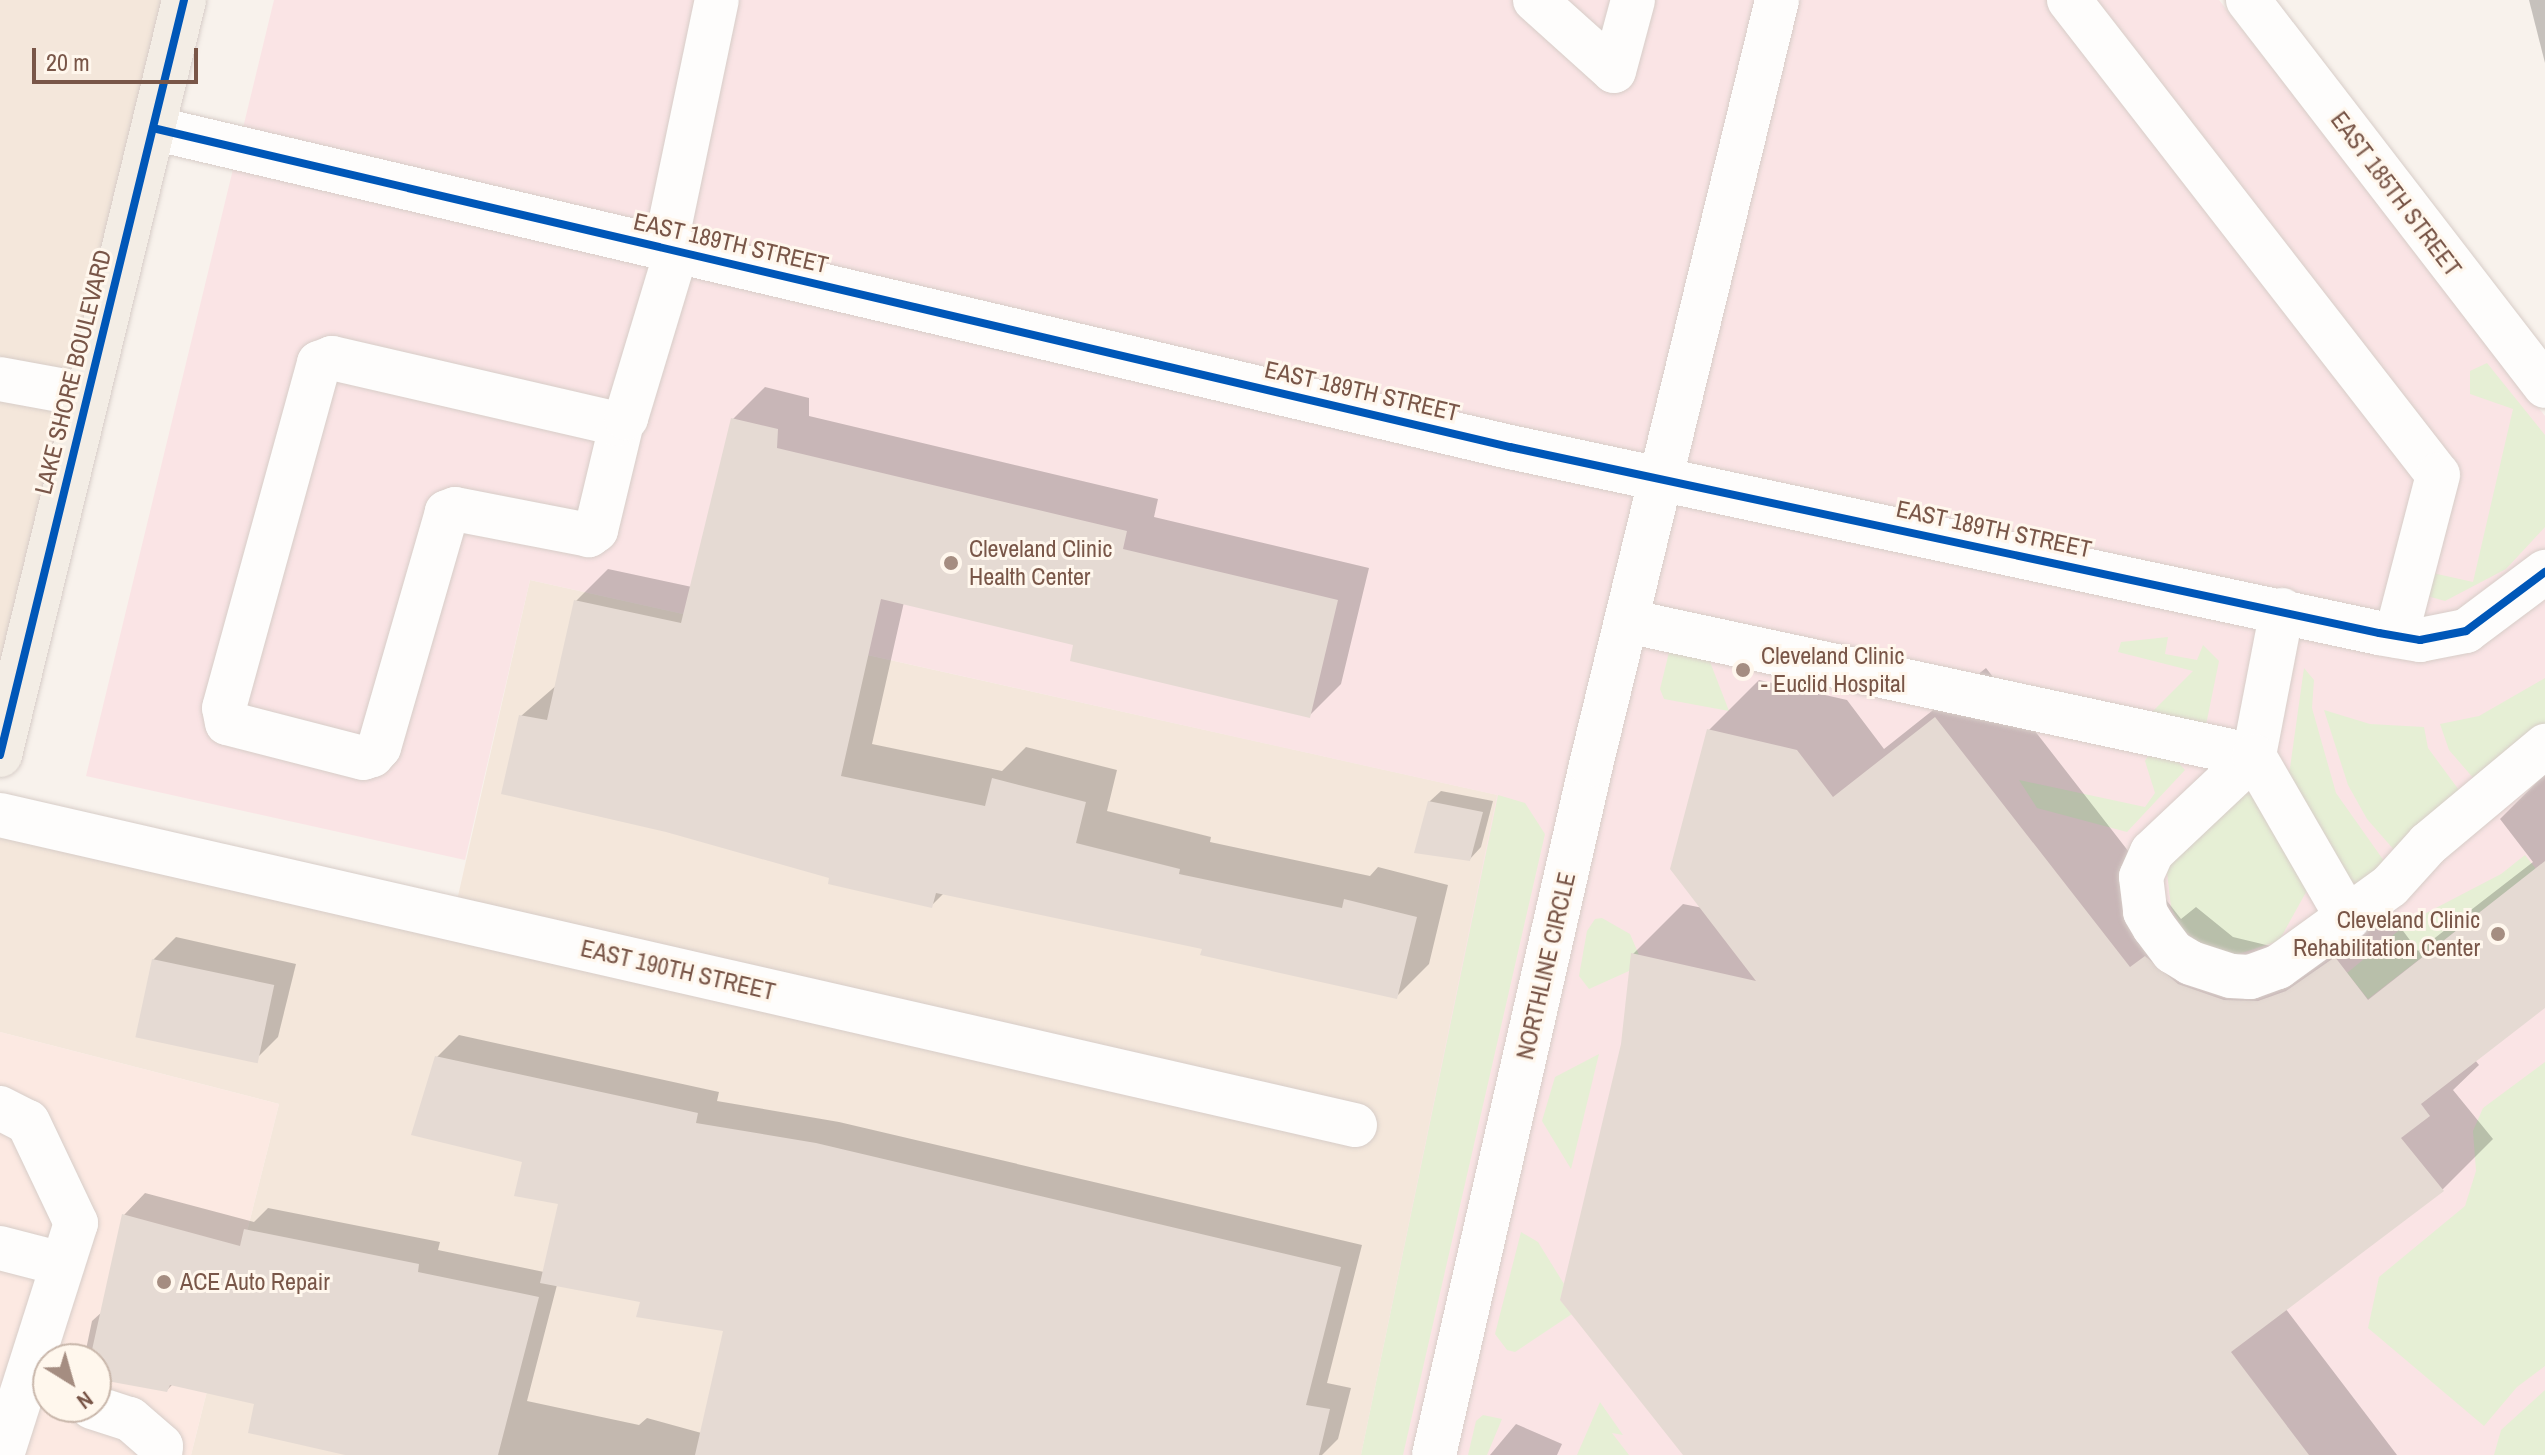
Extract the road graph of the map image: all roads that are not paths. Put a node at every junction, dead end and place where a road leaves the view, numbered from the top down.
1 (184, 0) edge
2 (717, 0) edge
3 (1535, 0) edge
4 (1633, 0) edge
5 (1777, 0) edge
6 (2069, 0) edge
7 (2248, 0) edge
8 (157, 129) junction
9 (671, 250) junction
10 (0, 379) edge
11 (2545, 386) edge
12 (87, 395) junction
13 (622, 422) junction
14 (1659, 478) junction
15 (2545, 572) edge
16 (2282, 610) junction
17 (1627, 621) junction
18 (2396, 636) junction
19 (2545, 746) edge
20 (0, 755) edge
21 (2254, 756) junction
22 (0, 815) edge
23 (2348, 919) junction
24 (0, 1108) edge
25 (1355, 1125) dead end
26 (0, 1248) edge
27 (62, 1264) junction
28 (46, 1343) edge
29 (32, 1397) edge
30 (112, 1413) edge
31 (2, 1455) edge
32 (160, 1455) edge
33 (1434, 1455) edge

1 - 8 main road, LAKE SHORE BOULEVARD
2 - 9 street
3 - 4 street
5 - 14 street, NORTHLINE CIRCLE
6 - 18 street
7 - 11 street, EAST 185TH STREET
8 - 9 street, EAST 189TH STREET
8 - 12 main road, LAKE SHORE BOULEVARD
9 - 13 street
9 - 14 street, EAST 189TH STREET
10 - 12 street
12 - 20 main road, LAKE SHORE BOULEVARD
13 - 13 street
14 - 16 street, EAST 189TH STREET
14 - 17 street, NORTHLINE CIRCLE
15 - 18 street, EAST 189TH STREET
16 - 18 street, EAST 189TH STREET
16 - 21 street
17 - 21 street
17 - 33 street, NORTHLINE CIRCLE
19 - 23 street
21 - 23 street
21 - 23 street
22 - 25 street, EAST 190TH STREET
24 - 27 street
26 - 27 street
27 - 28 street
29 - 31 street
30 - 32 street

